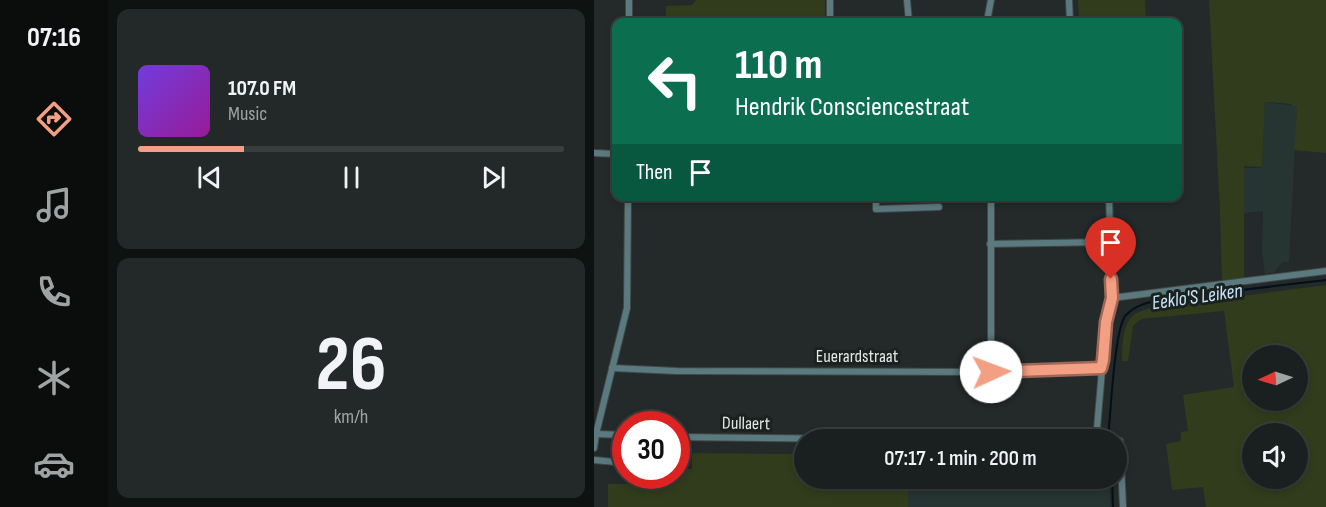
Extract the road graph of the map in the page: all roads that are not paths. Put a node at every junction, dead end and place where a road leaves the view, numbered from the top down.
1 (629, 0) edge
2 (830, 0) edge
3 (908, 0) edge
4 (991, 0) edge
5 (1069, 0) edge
6 (628, 18) edge
7 (830, 18) edge
8 (909, 18) edge
9 (988, 18) edge
10 (1070, 18) edge
11 (594, 153) edge
12 (612, 154) edge
13 (628, 201) edge
14 (876, 201) edge
15 (991, 201) edge
16 (1109, 201) edge
17 (939, 207) dead end
18 (1110, 242) junction
19 (990, 244) junction
20 (1326, 271) edge
21 (1112, 298) junction
22 (612, 368) junction
23 (1101, 368) junction
24 (991, 372) junction
25 (1097, 429) edge
26 (596, 434) junction
27 (612, 435) edge
28 (690, 437) edge
29 (794, 438) edge
30 (594, 448) edge
31 (594, 460) edge
32 (612, 462) edge
33 (1122, 489) edge
34 (1123, 507) edge

1 - 6 street
2 - 7 street
3 - 8 street
4 - 9 street
5 - 10 street
11 - 12 street
13 - 22 street
14 - 17 street
15 - 19 street
16 - 18 street
18 - 19 street
18 - 21 street
19 - 24 street
20 - 21 street
21 - 23 street
22 - 24 street, Euerardstraat
22 - 26 street
23 - 24 street, Euerardstraat
23 - 25 street
26 - 27 street
26 - 30 street
28 - 29 street, Dullaert
31 - 32 street
33 - 34 street

